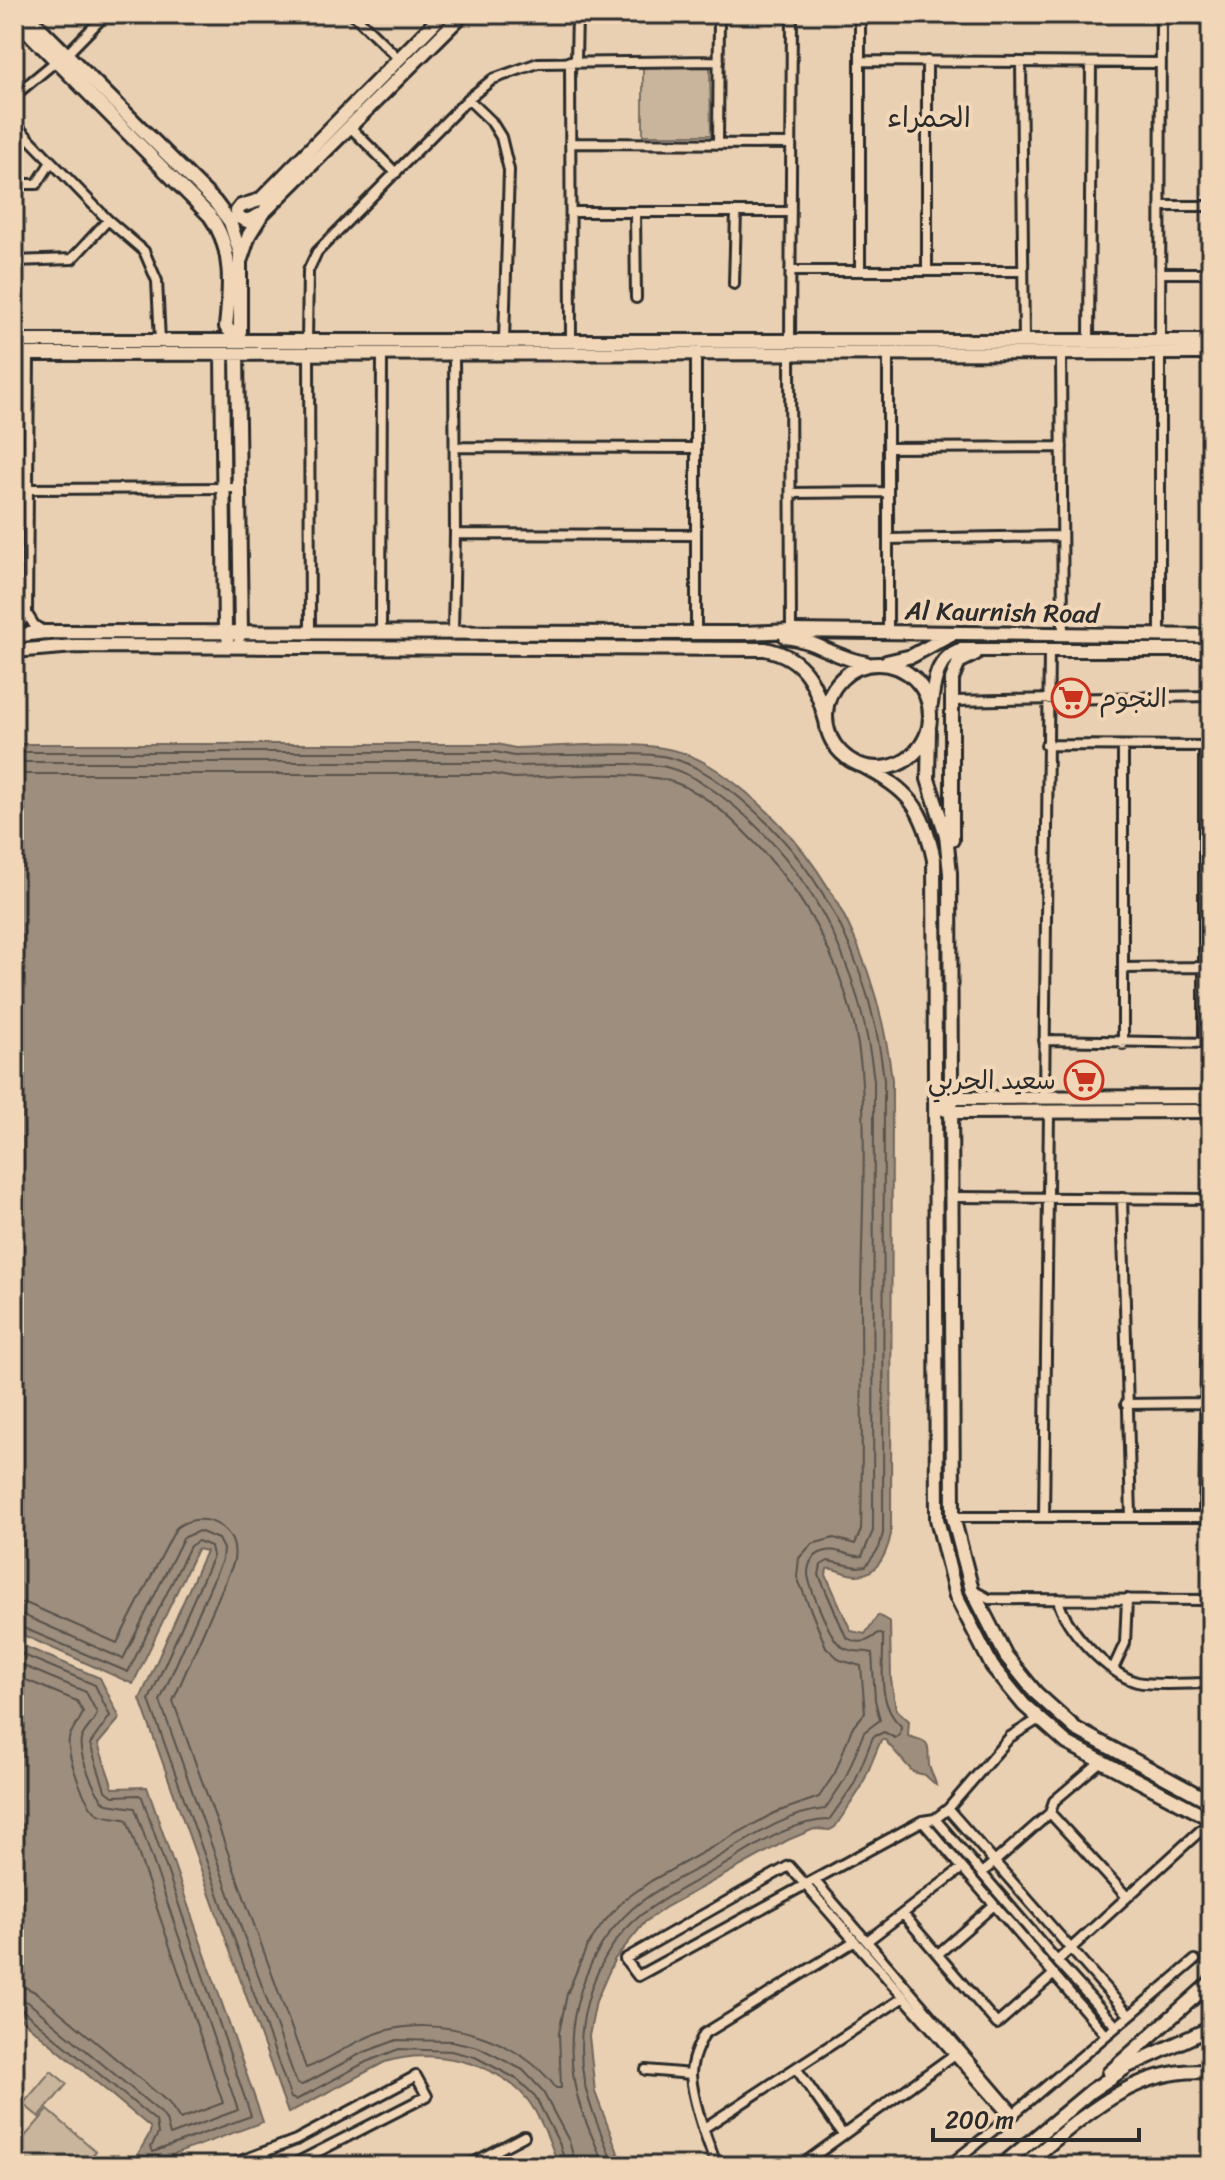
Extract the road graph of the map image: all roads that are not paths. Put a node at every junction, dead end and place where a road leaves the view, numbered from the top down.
1 (26, 14) edge
2 (106, 14) edge
3 (353, 14) edge
4 (443, 14) edge
5 (473, 14) edge
6 (577, 14) edge
7 (719, 14) edge
8 (792, 14) edge
9 (860, 14) edge
10 (1161, 14) edge
11 (460, 16) edge
12 (14, 18) edge
13 (60, 58) junction
14 (399, 59) junction
15 (573, 61) junction
16 (719, 61) junction
17 (860, 61) junction
18 (927, 61) junction
19 (1021, 62) junction
20 (1091, 63) junction
21 (1161, 63) junction
22 (14, 96) edge
23 (468, 99) junction
24 (14, 123) edge
25 (349, 126) junction
26 (570, 143) junction
27 (718, 144) junction
28 (791, 144) junction
29 (51, 162) junction
30 (396, 173) junction
31 (14, 184) edge
32 (215, 202) junction
33 (249, 203) junction
34 (1161, 206) junction
35 (1211, 206) edge
36 (571, 212) junction
37 (635, 212) junction
38 (736, 212) junction
39 (791, 212) junction
40 (262, 214) junction
41 (108, 220) junction
42 (14, 261) edge
43 (240, 262) junction
44 (790, 271) junction
45 (860, 271) junction
46 (927, 271) junction
47 (1023, 271) junction
48 (1160, 273) junction
49 (1211, 273) edge
50 (734, 284) dead end
51 (636, 298) dead end
52 (226, 327) junction
53 (241, 329) junction
54 (14, 341) edge
55 (160, 341) junction
56 (215, 341) junction
57 (252, 341) junction
58 (571, 341) junction
59 (1024, 341) junction
60 (1089, 341) junction
61 (1211, 342) edge
62 (504, 347) junction
63 (790, 347) junction
64 (1160, 347) junction
65 (308, 348) junction
66 (888, 353) junction
67 (1061, 353) junction
68 (1211, 353) edge
69 (14, 354) edge
70 (29, 354) junction
71 (222, 354) junction
72 (237, 354) junction
73 (382, 354) junction
74 (454, 354) junction
75 (696, 354) junction
76 (455, 447) junction
77 (1062, 447) junction
78 (695, 448) junction
79 (888, 448) junction
80 (224, 488) junction
81 (239, 488) junction
82 (27, 489) junction
83 (888, 492) junction
84 (791, 493) junction
85 (455, 534) junction
86 (695, 535) junction
87 (1062, 536) junction
88 (888, 539) junction
89 (27, 614) junction
90 (381, 630) junction
91 (225, 631) junction
92 (241, 631) junction
93 (310, 631) junction
94 (453, 631) junction
95 (791, 631) junction
96 (45, 632) junction
97 (888, 632) junction
98 (961, 632) junction
99 (696, 633) junction
100 (745, 633) junction
101 (14, 634) edge
102 (1063, 634) junction
103 (1160, 636) junction
104 (1211, 636) edge
105 (234, 647) junction
106 (989, 650) junction
107 (1049, 650) junction
108 (1211, 650) edge
109 (14, 651) edge
110 (876, 664) junction
111 (1211, 696) edge
112 (1047, 699) junction
113 (953, 701) junction
114 (931, 711) junction
115 (826, 721) junction
116 (929, 729) junction
117 (1046, 745) junction
118 (1123, 746) junction
119 (1207, 746) edge
120 (861, 765) junction
121 (950, 873) junction
122 (1204, 967) junction
123 (1123, 968) junction
124 (1044, 1040) junction
125 (1207, 1043) edge
126 (1123, 1044) junction
127 (936, 1093) junction
128 (1211, 1097) edge
129 (1044, 1099) junction
130 (948, 1105) junction
131 (1211, 1111) edge
132 (1049, 1112) junction
133 (936, 1120) junction
134 (952, 1197) junction
135 (1046, 1197) junction
136 (1122, 1198) junction
137 (1209, 1199) edge
138 (1206, 1403) junction
139 (1126, 1404) junction
140 (953, 1517) junction
141 (1044, 1517) junction
142 (1131, 1517) junction
143 (1208, 1517) edge
144 (972, 1590) junction
145 (1058, 1599) junction
146 (1127, 1599) junction
147 (1211, 1600) edge
148 (1113, 1669) junction
149 (1211, 1683) edge
150 (1039, 1719) junction
151 (1100, 1762) junction
152 (1169, 1781) junction
153 (1151, 1789) junction
154 (1211, 1802) edge
155 (948, 1809) junction
156 (1050, 1813) junction
157 (935, 1819) junction
158 (1211, 1820) edge
159 (922, 1821) junction
160 (995, 1862) junction
161 (962, 1868) junction
162 (983, 1872) junction
163 (815, 1881) junction
164 (806, 1886) junction
165 (1127, 1897) junction
166 (994, 1905) junction
167 (903, 1914) junction
168 (855, 1941) junction
169 (867, 1941) junction
170 (1070, 1947) junction
171 (938, 1954) junction
172 (1195, 1960) dead end
173 (1057, 1961) junction
174 (1054, 1974) junction
175 (1211, 1982) edge
176 (904, 1997) junction
177 (1129, 2015) junction
178 (1116, 2026) junction
179 (1211, 2028) edge
180 (1106, 2035) junction
181 (955, 2054) junction
182 (796, 2068) junction
183 (646, 2070) dead end
184 (1211, 2072) edge
185 (691, 2074) junction
186 (1091, 2091) junction
187 (1012, 2116) junction
188 (704, 2128) junction
189 (843, 2135) junction
190 (524, 2136) dead end
191 (296, 2165) edge
192 (227, 2166) edge
193 (467, 2166) edge
194 (717, 2166) edge
195 (800, 2166) edge
196 (948, 2166) edge
197 (1001, 2166) edge
198 (1023, 2166) edge

1 - 13 street
2 - 13 street
3 - 14 street
4 - 14 street
5 - 11 street
6 - 15 street
7 - 16 street
8 - 28 street
9 - 17 street
10 - 21 street
11 - 25 street
12 - 13 street
13 - 22 street
13 - 32 street
13 - 52 street
14 - 33 street
15 - 16 street
15 - 23 street
15 - 26 street
16 - 27 street
17 - 18 street
17 - 45 street
18 - 19 street
18 - 46 street
19 - 20 street
19 - 47 street
20 - 21 street
20 - 60 street
21 - 34 street
23 - 30 street
23 - 62 street
24 - 29 street
25 - 30 street
25 - 40 street
26 - 27 street
26 - 36 street
27 - 28 street
28 - 39 street
29 - 31 street
29 - 41 street
30 - 65 street
32 - 33 street
32 - 43 street
33 - 40 street
34 - 35 street
34 - 48 street
36 - 37 street
36 - 58 street
37 - 38 street
37 - 51 street
38 - 39 street
38 - 50 street
39 - 44 street
40 - 43 street
41 - 42 street
41 - 55 street
43 - 53 street
44 - 45 street
44 - 63 street
45 - 46 street
46 - 47 street
47 - 59 street
48 - 49 street
48 - 64 street
52 - 53 street
52 - 56 street
53 - 57 street
54 - 55 street
55 - 56 street
56 - 57 street
57 - 65 street
58 - 62 street
58 - 63 street
59 - 60 street
59 - 63 street
60 - 64 street
61 - 64 street
62 - 65 street
62 - 74 street
62 - 75 street
63 - 66 street
63 - 75 street
63 - 84 street
64 - 67 street
64 - 68 street
64 - 103 street
65 - 72 street
65 - 73 street
65 - 93 street
66 - 67 street
66 - 79 street
67 - 77 street
69 - 70 street
70 - 71 street
70 - 82 street
71 - 72 street
71 - 80 street
72 - 81 street
73 - 74 street
73 - 90 street
74 - 76 street
75 - 78 street
76 - 78 street
76 - 85 street
77 - 79 street
77 - 87 street
78 - 86 street
79 - 83 street
80 - 81 street
80 - 82 street
80 - 91 street
81 - 92 street
82 - 89 street
83 - 84 street
83 - 88 street
84 - 95 street
85 - 86 street
85 - 94 street
86 - 99 street
87 - 88 street
87 - 102 street
88 - 97 street
89 - 96 street
89 - 101 street
90 - 93 street
90 - 94 street
91 - 92 street
91 - 96 street
91 - 105 street
92 - 93 street
92 - 105 street
94 - 99 street
95 - 97 street, Al Kaurnish Road
95 - 100 street, Al Kaurnish Road
96 - 101 street
97 - 98 street, Al Kaurnish Road
98 - 102 street, Al Kaurnish Road
98 - 110 street
99 - 100 street
100 - 110 street
102 - 103 street, Al Kaurnish Road
103 - 104 street, Al Kaurnish Road
105 - 109 street
105 - 115 street
106 - 107 street, Al Kaurnish Road
106 - 113 street
106 - 114 street, Al Kaurnish Road
107 - 108 street, Al Kaurnish Road
107 - 112 street
110 - 114 street
110 - 115 street
111 - 112 street
112 - 113 street
112 - 117 street
113 - 121 street
114 - 116 street
115 - 120 street
116 - 120 street
116 - 121 street
117 - 118 street
117 - 124 street
118 - 119 street
118 - 123 street
119 - 122 street
120 - 127 street
121 - 130 street
122 - 123 street
122 - 125 street
123 - 126 street
124 - 126 street
124 - 129 street
125 - 126 street
127 - 130 street
127 - 133 street
128 - 129 street
129 - 130 street
130 - 132 street
130 - 133 street
130 - 134 street
131 - 132 street
132 - 135 street
133 - 150 street
134 - 135 street
134 - 140 street
135 - 136 street
135 - 141 street
136 - 137 street
136 - 139 street
137 - 138 street
138 - 139 street
138 - 143 street
139 - 142 street
140 - 141 street
140 - 144 street
141 - 142 street
142 - 143 street
144 - 145 street
144 - 152 street
145 - 146 street
145 - 148 street
146 - 147 street
146 - 148 street
148 - 149 street
150 - 151 street
150 - 155 street
151 - 153 street
151 - 156 street
152 - 153 street
152 - 154 street
153 - 158 street
155 - 157 street
155 - 160 street
156 - 160 street
156 - 165 street
157 - 159 street
157 - 162 street
158 - 165 street
159 - 161 street
159 - 163 street
160 - 162 street
160 - 170 street
161 - 166 street
161 - 167 street
162 - 173 street
163 - 164 street
163 - 169 street
164 - 164 street
164 - 168 street
165 - 170 street
166 - 171 street
166 - 174 street
167 - 169 street
167 - 171 street
168 - 176 street
168 - 185 street
169 - 187 street
170 - 173 street
170 - 177 street
171 - 174 street
172 - 177 street
173 - 178 street
174 - 180 street
175 - 186 street
176 - 181 street
176 - 182 street
177 - 178 street
178 - 180 street
179 - 186 street
180 - 187 street
181 - 187 street
181 - 189 street
182 - 188 street
182 - 189 street
183 - 185 street
184 - 198 street
185 - 188 street
186 - 197 street
187 - 196 street
188 - 194 street
189 - 195 street
190 - 193 street
191 - 192 street

